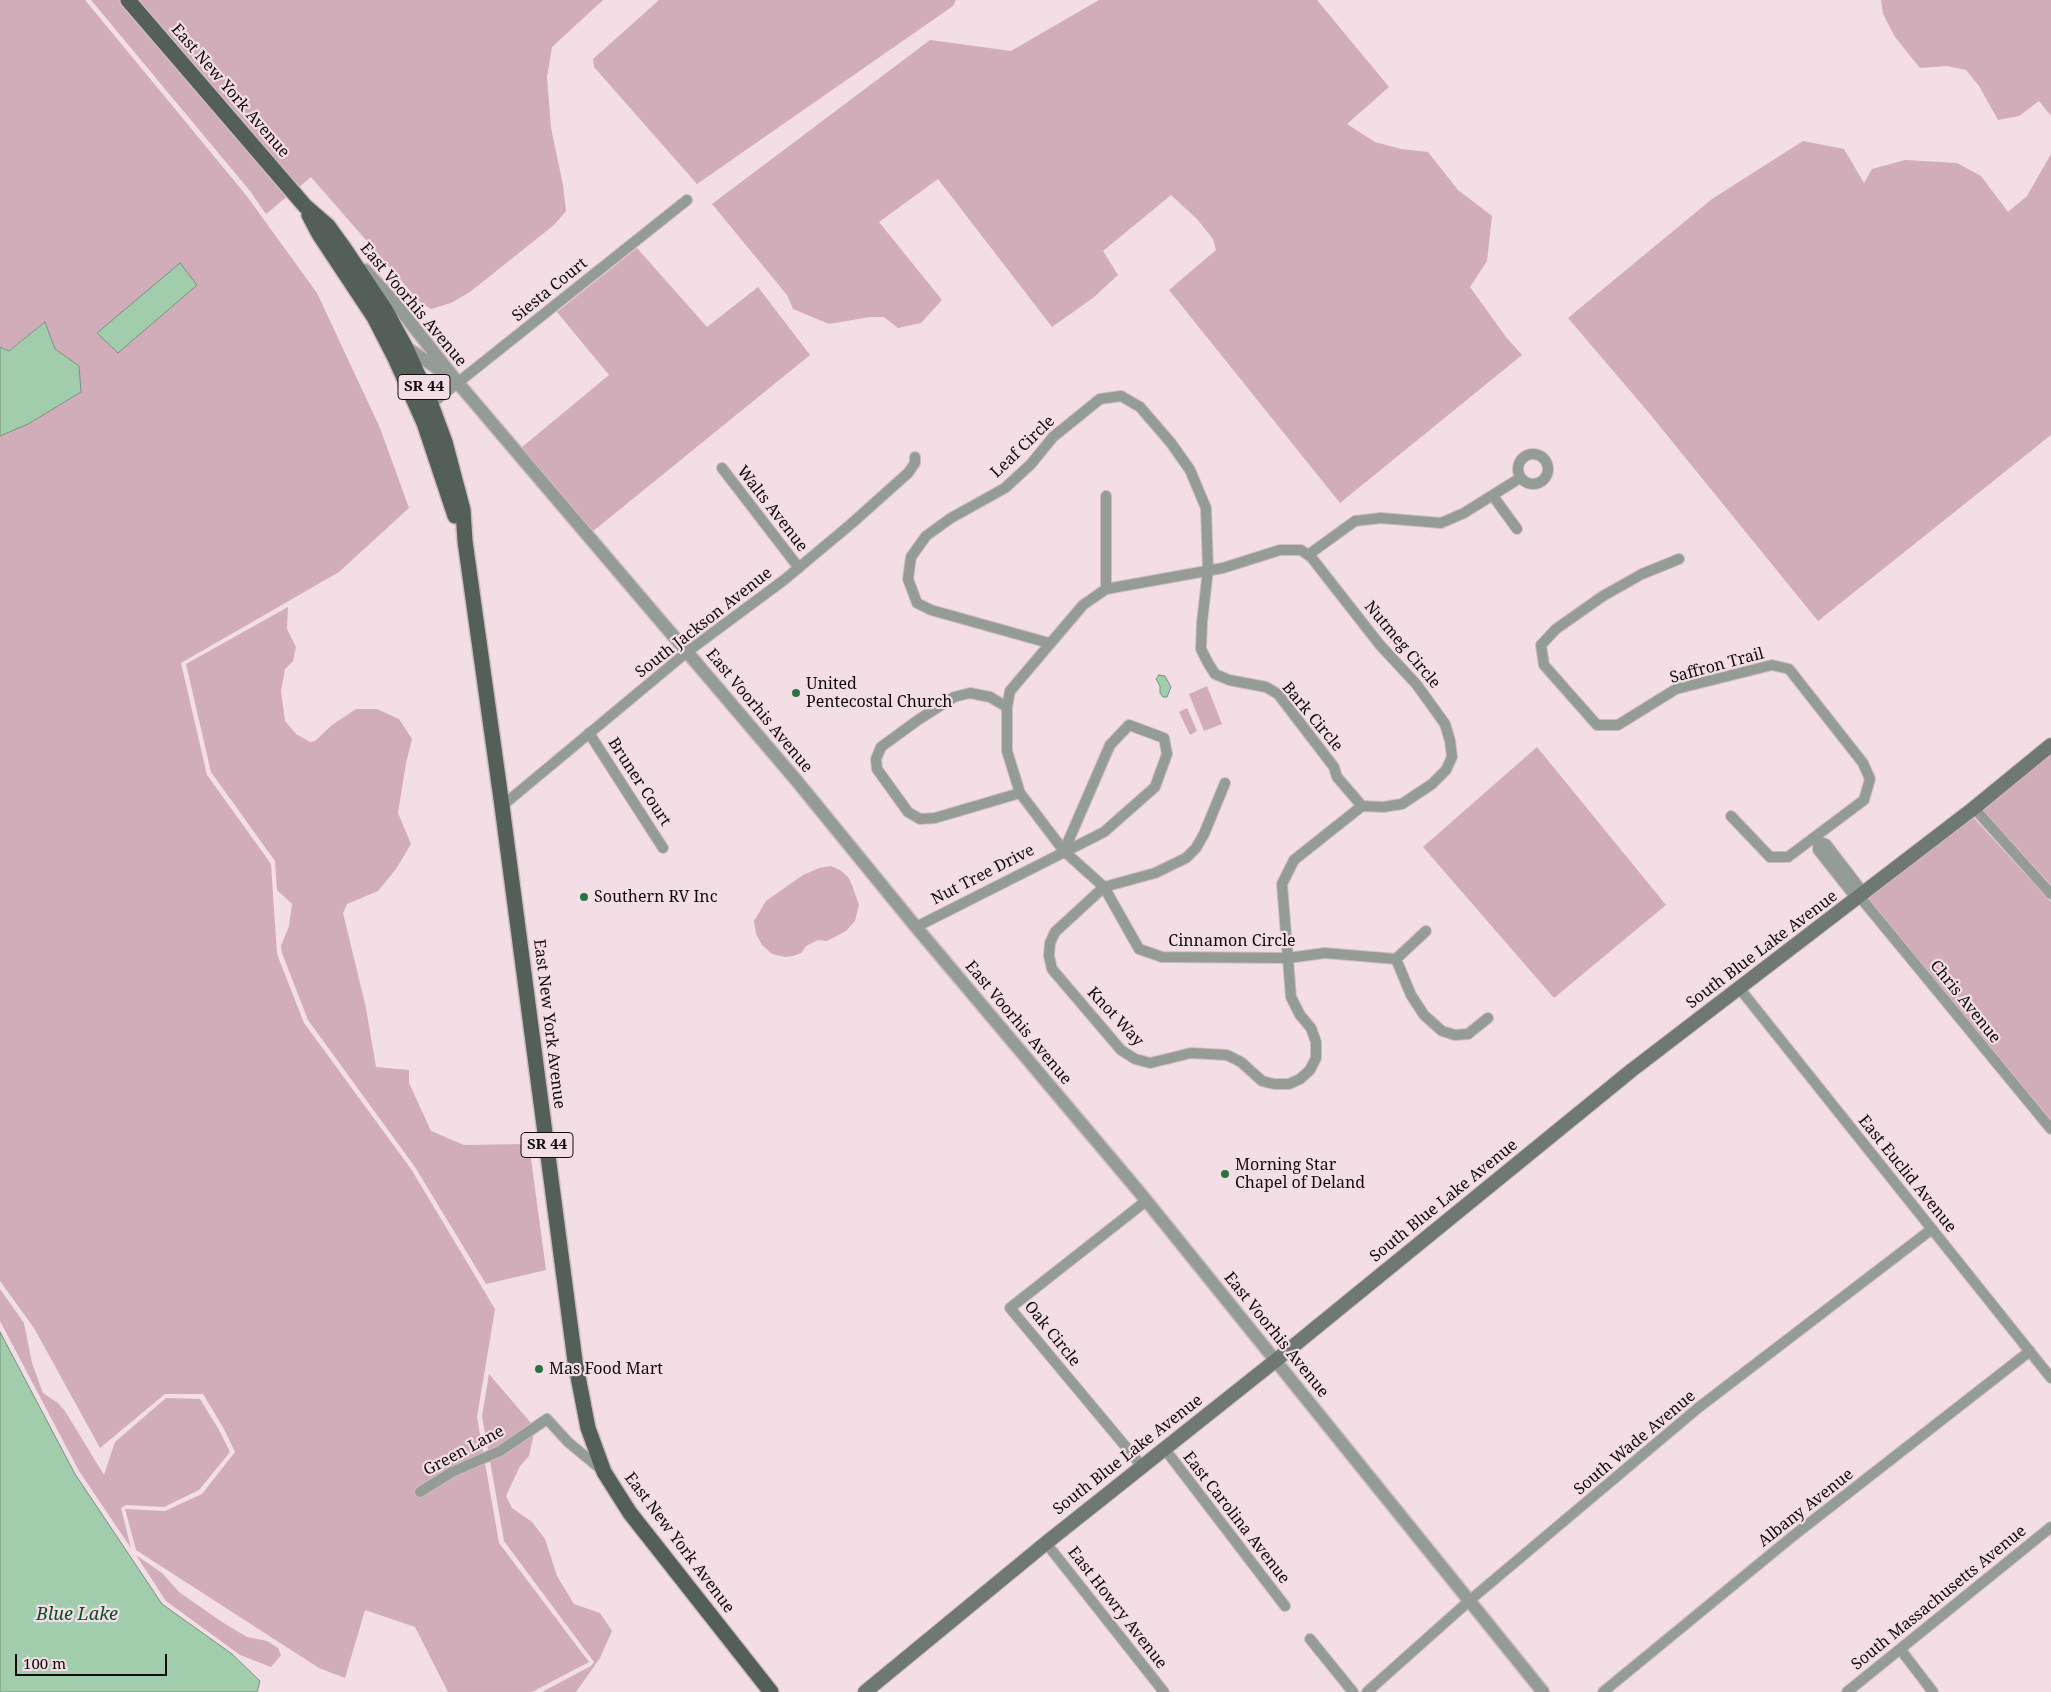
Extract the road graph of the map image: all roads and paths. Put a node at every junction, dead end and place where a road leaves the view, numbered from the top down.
1 (128, 0) edge
2 (687, 200) dead end
3 (305, 206) junction
4 (344, 248) junction
5 (374, 317) junction
6 (406, 348) junction
7 (458, 383) junction
8 (432, 404) junction
9 (424, 423) junction
10 (915, 457) dead end
11 (722, 468) dead end
12 (1520, 478) dead end
13 (1106, 496) dead end
14 (1493, 496) junction
15 (1517, 529) dead end
16 (465, 541) junction
17 (1308, 555) junction
18 (1679, 559) dead end
19 (799, 568) junction
20 (1208, 570) junction
21 (1106, 589) junction
22 (1050, 643) junction
23 (686, 652) junction
24 (1007, 707) junction
25 (589, 733) junction
26 (2051, 745) edge
27 (1226, 783) dead end
28 (1020, 793) junction
29 (502, 806) junction
30 (1362, 806) junction
31 (1974, 808) junction
32 (1731, 816) dead end
33 (1816, 839) junction
34 (663, 848) dead end
35 (1064, 851) junction
36 (1104, 887) junction
37 (2051, 894) edge
38 (1858, 895) junction
39 (916, 927) junction
40 (1426, 931) dead end
41 (1288, 958) junction
42 (1396, 959) junction
43 (1740, 989) junction
44 (1488, 1018) dead end
45 (2051, 1129) edge
46 (1146, 1200) junction
47 (1932, 1229) junction
48 (2030, 1351) junction
49 (1275, 1360) junction
50 (2051, 1378) edge
51 (1164, 1448) junction
52 (1142, 1466) junction
53 (604, 1472) junction
54 (420, 1492) dead end
55 (2051, 1526) edge
56 (1046, 1542) junction
57 (1469, 1601) junction
58 (1285, 1606) dead end
59 (1310, 1639) dead end
60 (1900, 1649) junction
61 (771, 1692) edge
62 (865, 1692) edge
63 (1164, 1692) edge
64 (1353, 1692) edge
65 (1367, 1692) edge
66 (1542, 1692) edge
67 (1603, 1692) edge
68 (1847, 1692) edge
69 (1933, 1692) edge

1 - 3 main road, East New York Avenue / SR 44
2 - 7 street, Siesta Court
3 - 4 main road, East New York Avenue / SR 44
3 - 5 main road, East New York Avenue / SR 44
4 - 6 main road, East New York Avenue / SR 44
4 - 7 street, East Voorhis Avenue
5 - 6 street, East Voorhis Avenue
5 - 9 main road, East New York Avenue / SR 44
6 - 7 street, East Voorhis Avenue
6 - 8 main road, East New York Avenue / SR 44
7 - 8 street, Siesta Court
7 - 23 street, East Voorhis Avenue
8 - 9 main road
8 - 16 main road, East New York Avenue / SR 44
9 - 16 main road, East New York Avenue / SR 44
10 - 19 street, South Jackson Avenue
11 - 19 street, Walts Avenue
12 - 14 street
13 - 21 street
14 - 15 street
14 - 17 street
16 - 29 main road, East New York Avenue / SR 44
17 - 20 street
17 - 30 street, Nutmeg Circle
18 - 33 street, Saffron Trail
19 - 23 street, South Jackson Avenue
20 - 21 street
20 - 22 street, Leaf Circle
20 - 30 street, Bark Circle
21 - 22 street, Cinnamon Circle
22 - 24 street, Cinnamon Circle
23 - 25 street, South Jackson Avenue
23 - 39 street, East Voorhis Avenue
24 - 28 street, Cinnamon Circle
24 - 28 street
25 - 29 street, South Jackson Avenue
25 - 34 street, Bruner Court
26 - 31 main road, South Blue Lake Avenue
27 - 36 street, Knot Way
28 - 35 street, Cinnamon Circle
29 - 53 main road, East New York Avenue / SR 44
30 - 41 street
31 - 37 street
31 - 38 main road, South Blue Lake Avenue
32 - 33 street, Saffron Trail
33 - 38 street, Chris Avenue
35 - 35 street, Nut Tree Drive
35 - 36 street, Cinnamon Circle
35 - 39 street, Nut Tree Drive
36 - 41 street, Cinnamon Circle
36 - 41 street, Knot Way
38 - 43 main road, South Blue Lake Avenue
38 - 45 street, Chris Avenue
39 - 46 street, East Voorhis Avenue
40 - 42 street
41 - 42 street, Cinnamon Circle
42 - 44 street
43 - 47 street, East Euclid Avenue
43 - 49 main road, South Blue Lake Avenue
46 - 49 street, East Voorhis Avenue
46 - 52 street, Oak Circle
47 - 48 street, East Euclid Avenue
47 - 57 street, South Wade Avenue
48 - 50 street, East Euclid Avenue
48 - 67 street, Albany Avenue
49 - 51 main road, South Blue Lake Avenue
49 - 57 street, East Voorhis Avenue
51 - 52 main road, South Blue Lake Avenue
51 - 58 street, East Carolina Avenue
52 - 56 main road, South Blue Lake Avenue
53 - 54 street, Green Lane
53 - 61 main road, East New York Avenue / SR 44
55 - 60 street, South Massachusetts Avenue
56 - 62 main road, South Blue Lake Avenue
56 - 63 street, East Howry Avenue
57 - 65 street, South Wade Avenue
57 - 66 street, East Voorhis Avenue
59 - 64 street
60 - 68 street, South Massachusetts Avenue
60 - 69 street

